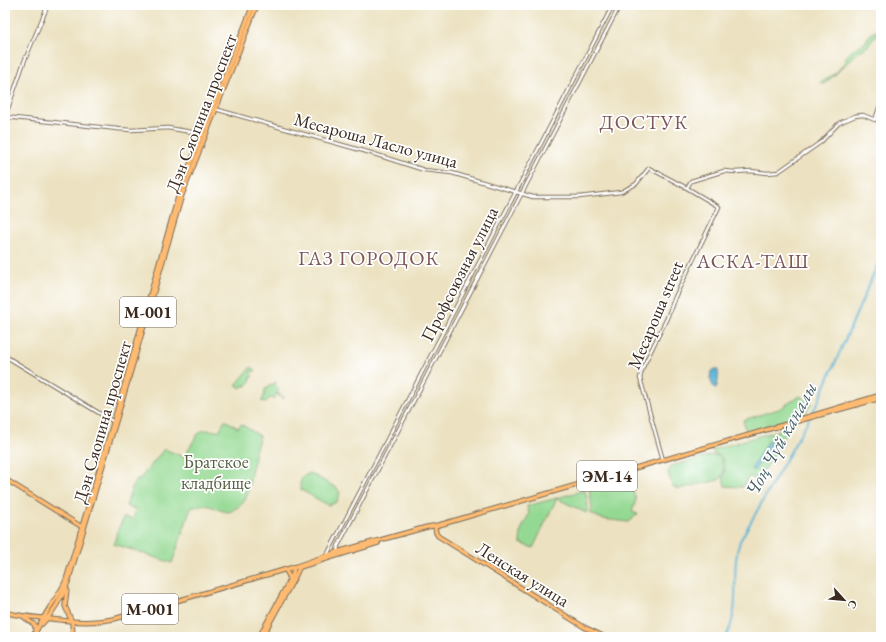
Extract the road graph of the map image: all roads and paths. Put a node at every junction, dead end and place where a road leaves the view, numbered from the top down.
1 (48, 5) edge
2 (253, 5) edge
3 (257, 5) edge
4 (613, 5) edge
5 (620, 5) edge
6 (881, 102) edge
7 (214, 108) junction
8 (5, 117) edge
9 (204, 134) junction
10 (687, 188) junction
11 (516, 192) junction
12 (522, 194) junction
13 (5, 356) edge
14 (881, 395) edge
15 (881, 398) edge
16 (820, 414) junction
17 (115, 422) junction
18 (664, 460) junction
19 (5, 479) edge
20 (433, 526) junction
21 (83, 527) junction
22 (337, 553) junction
23 (327, 555) junction
24 (300, 565) junction
25 (294, 567) junction
26 (284, 569) junction
27 (68, 582) junction
28 (289, 582) junction
29 (5, 612) edge
30 (274, 613) junction
31 (22, 617) junction
32 (45, 619) junction
33 (72, 622) junction
34 (34, 636) edge
35 (73, 637) edge
36 (261, 637) edge
37 (605, 637) edge

1 - 8 street
2 - 7 main road, Дэн Сяопина проспект / M-001
3 - 7 main road, Дэн Сяопина проспект / M-001
4 - 11 street, Профсоюзная улица
5 - 12 street, Профсоюзная улица
6 - 10 street
7 - 9 main road, Дэн Сяопина проспект / M-001
7 - 11 street, Месароша Ласло улица
8 - 9 street
9 - 17 main road, Дэн Сяопина проспект / M-001
10 - 12 street, Месароша Ласло улица
10 - 18 street, Месароша street
11 - 12 street, Месароша Ласло улица
11 - 23 street, Профсоюзная улица
12 - 22 street, Профсоюзная улица
13 - 17 street
14 - 16 main road, ЭМ-14
15 - 16 main road, ЭМ-14
16 - 18 main road, ЭМ-14
17 - 21 main road, Дэн Сяопина проспект / M-001
18 - 20 main road, ЭМ-14
19 - 21 main road
20 - 22 main road
20 - 37 main road, Ленская улица
21 - 27 main road, Дэн Сяопина проспект / M-001
21 - 32 main road, Дэн Сяопина проспект / M-001
22 - 23 main road
22 - 24 main road
23 - 24 main road
24 - 25 main road
24 - 30 main road
25 - 26 main road, М-001
25 - 28 main road
26 - 28 main road
26 - 33 main road, М-001
27 - 32 main road, Дэн Сяопина проспект / M-001
27 - 33 main road
28 - 30 main road
29 - 31 main road
30 - 36 main road
31 - 32 main road
31 - 34 main road
32 - 33 main road, М-001
32 - 34 main road
33 - 35 main road

